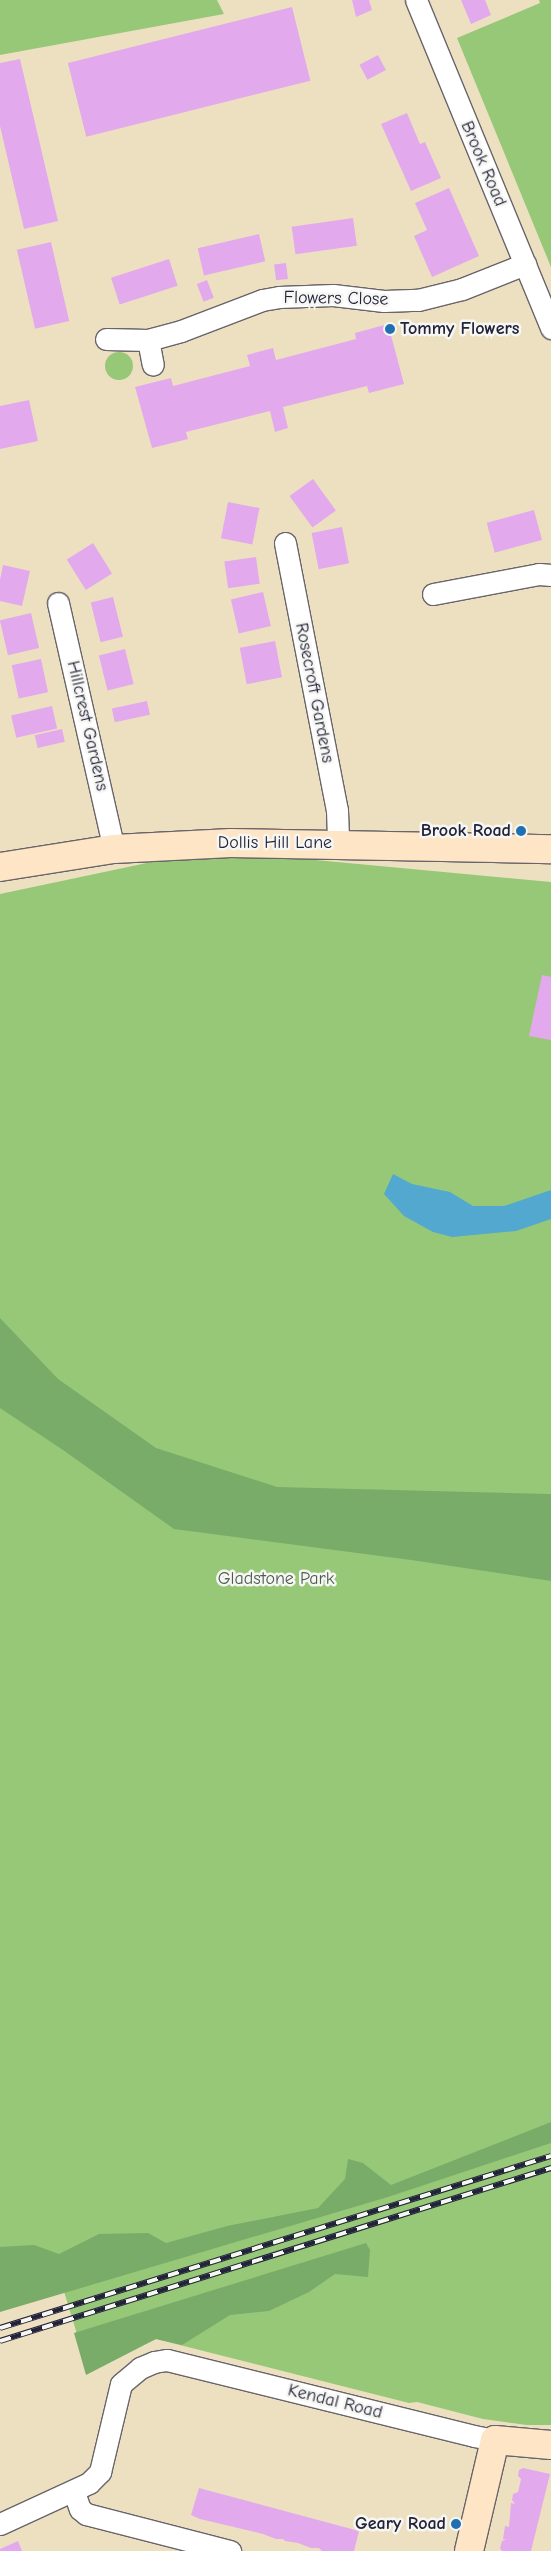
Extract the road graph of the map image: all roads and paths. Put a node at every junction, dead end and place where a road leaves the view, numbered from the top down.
1 (416, 0) edge
2 (525, 264) junction
3 (551, 328) edge
4 (106, 339) dead end
5 (148, 340) junction
6 (153, 365) dead end
7 (286, 543) dead end
8 (551, 575) edge
9 (433, 594) dead end
10 (58, 603) dead end
11 (338, 843) junction
12 (114, 848) junction
13 (551, 848) edge
14 (0, 868) edge
15 (496, 2440) junction
16 (551, 2445) edge
17 (74, 2492) junction
18 (0, 2524) edge
19 (230, 2551) edge
20 (469, 2551) edge

1 - 2 street, Brook Road
2 - 3 street, Brook Road
2 - 5 street, Flowers Close
4 - 5 street, Flowers Close
5 - 6 street
7 - 11 street, Rosecroft Gardens
8 - 9 street
10 - 12 street, Hillcrest Gardens
11 - 12 street, Dollis Hill Lane
11 - 13 street, Dollis Hill Lane
12 - 14 street, Dollis Hill Lane
15 - 16 street, Kendal Road
15 - 17 street, Kendal Road
15 - 20 street
17 - 18 street
17 - 19 street

